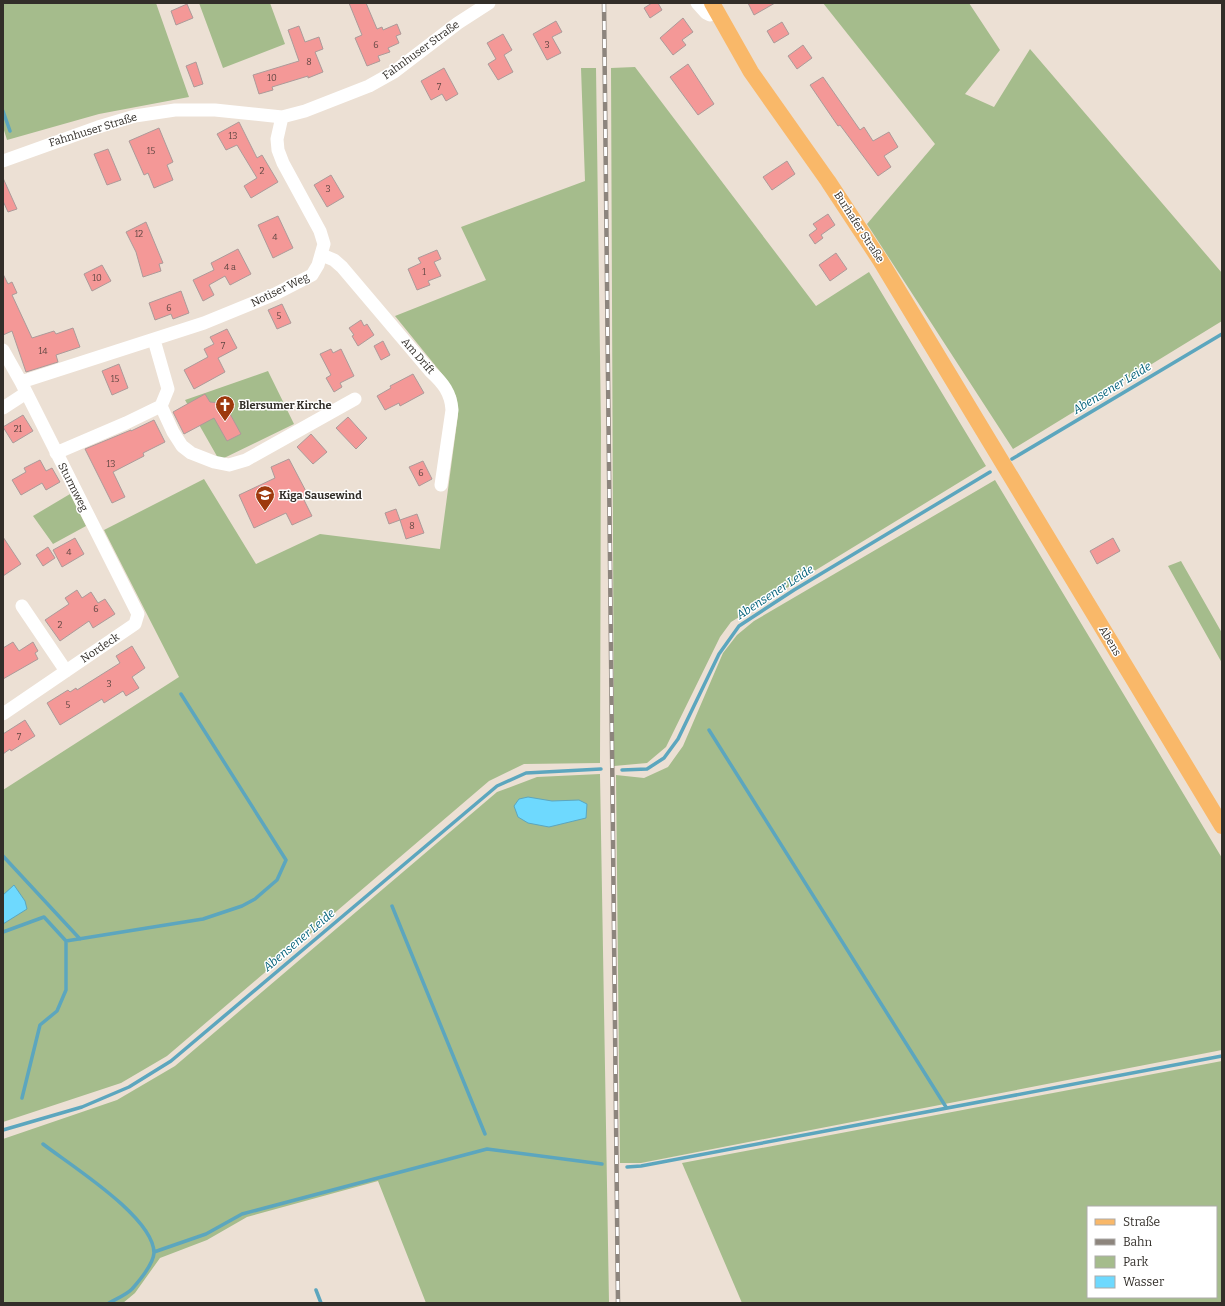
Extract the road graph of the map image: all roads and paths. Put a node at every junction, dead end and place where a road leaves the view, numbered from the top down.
1 (489, 3) edge
2 (697, 3) edge
3 (714, 7) edge
4 (282, 117) junction
5 (3, 161) edge
6 (322, 255) junction
7 (154, 340) junction
8 (3, 350) edge
9 (23, 387) junction
10 (355, 399) dead end
11 (161, 406) junction
12 (3, 408) edge
13 (56, 453) junction
14 (999, 456) joint
15 (441, 485) dead end
16 (22, 606) dead end
17 (135, 624) joint
18 (66, 672) junction
19 (3, 714) edge
20 (1222, 826) edge

1 - 4 street, Fahnhuser Straße
2 - 3 street
3 - 14 main road, Burhafer Straße
4 - 5 street, Fahnhuser Straße
4 - 6 street, Notiser Weg
6 - 7 street, Notiser Weg
6 - 15 street, Am Drift
7 - 9 street, Notiser Weg
7 - 11 street
8 - 9 street, Sturmweg
9 - 12 street, Notiser Weg
9 - 13 street, Sturmweg
10 - 11 street
11 - 13 street
13 - 17 street, Sturmweg
14 - 20 main road, Abens
16 - 18 street
17 - 18 street, Nordeck
18 - 19 street, Nordeck

